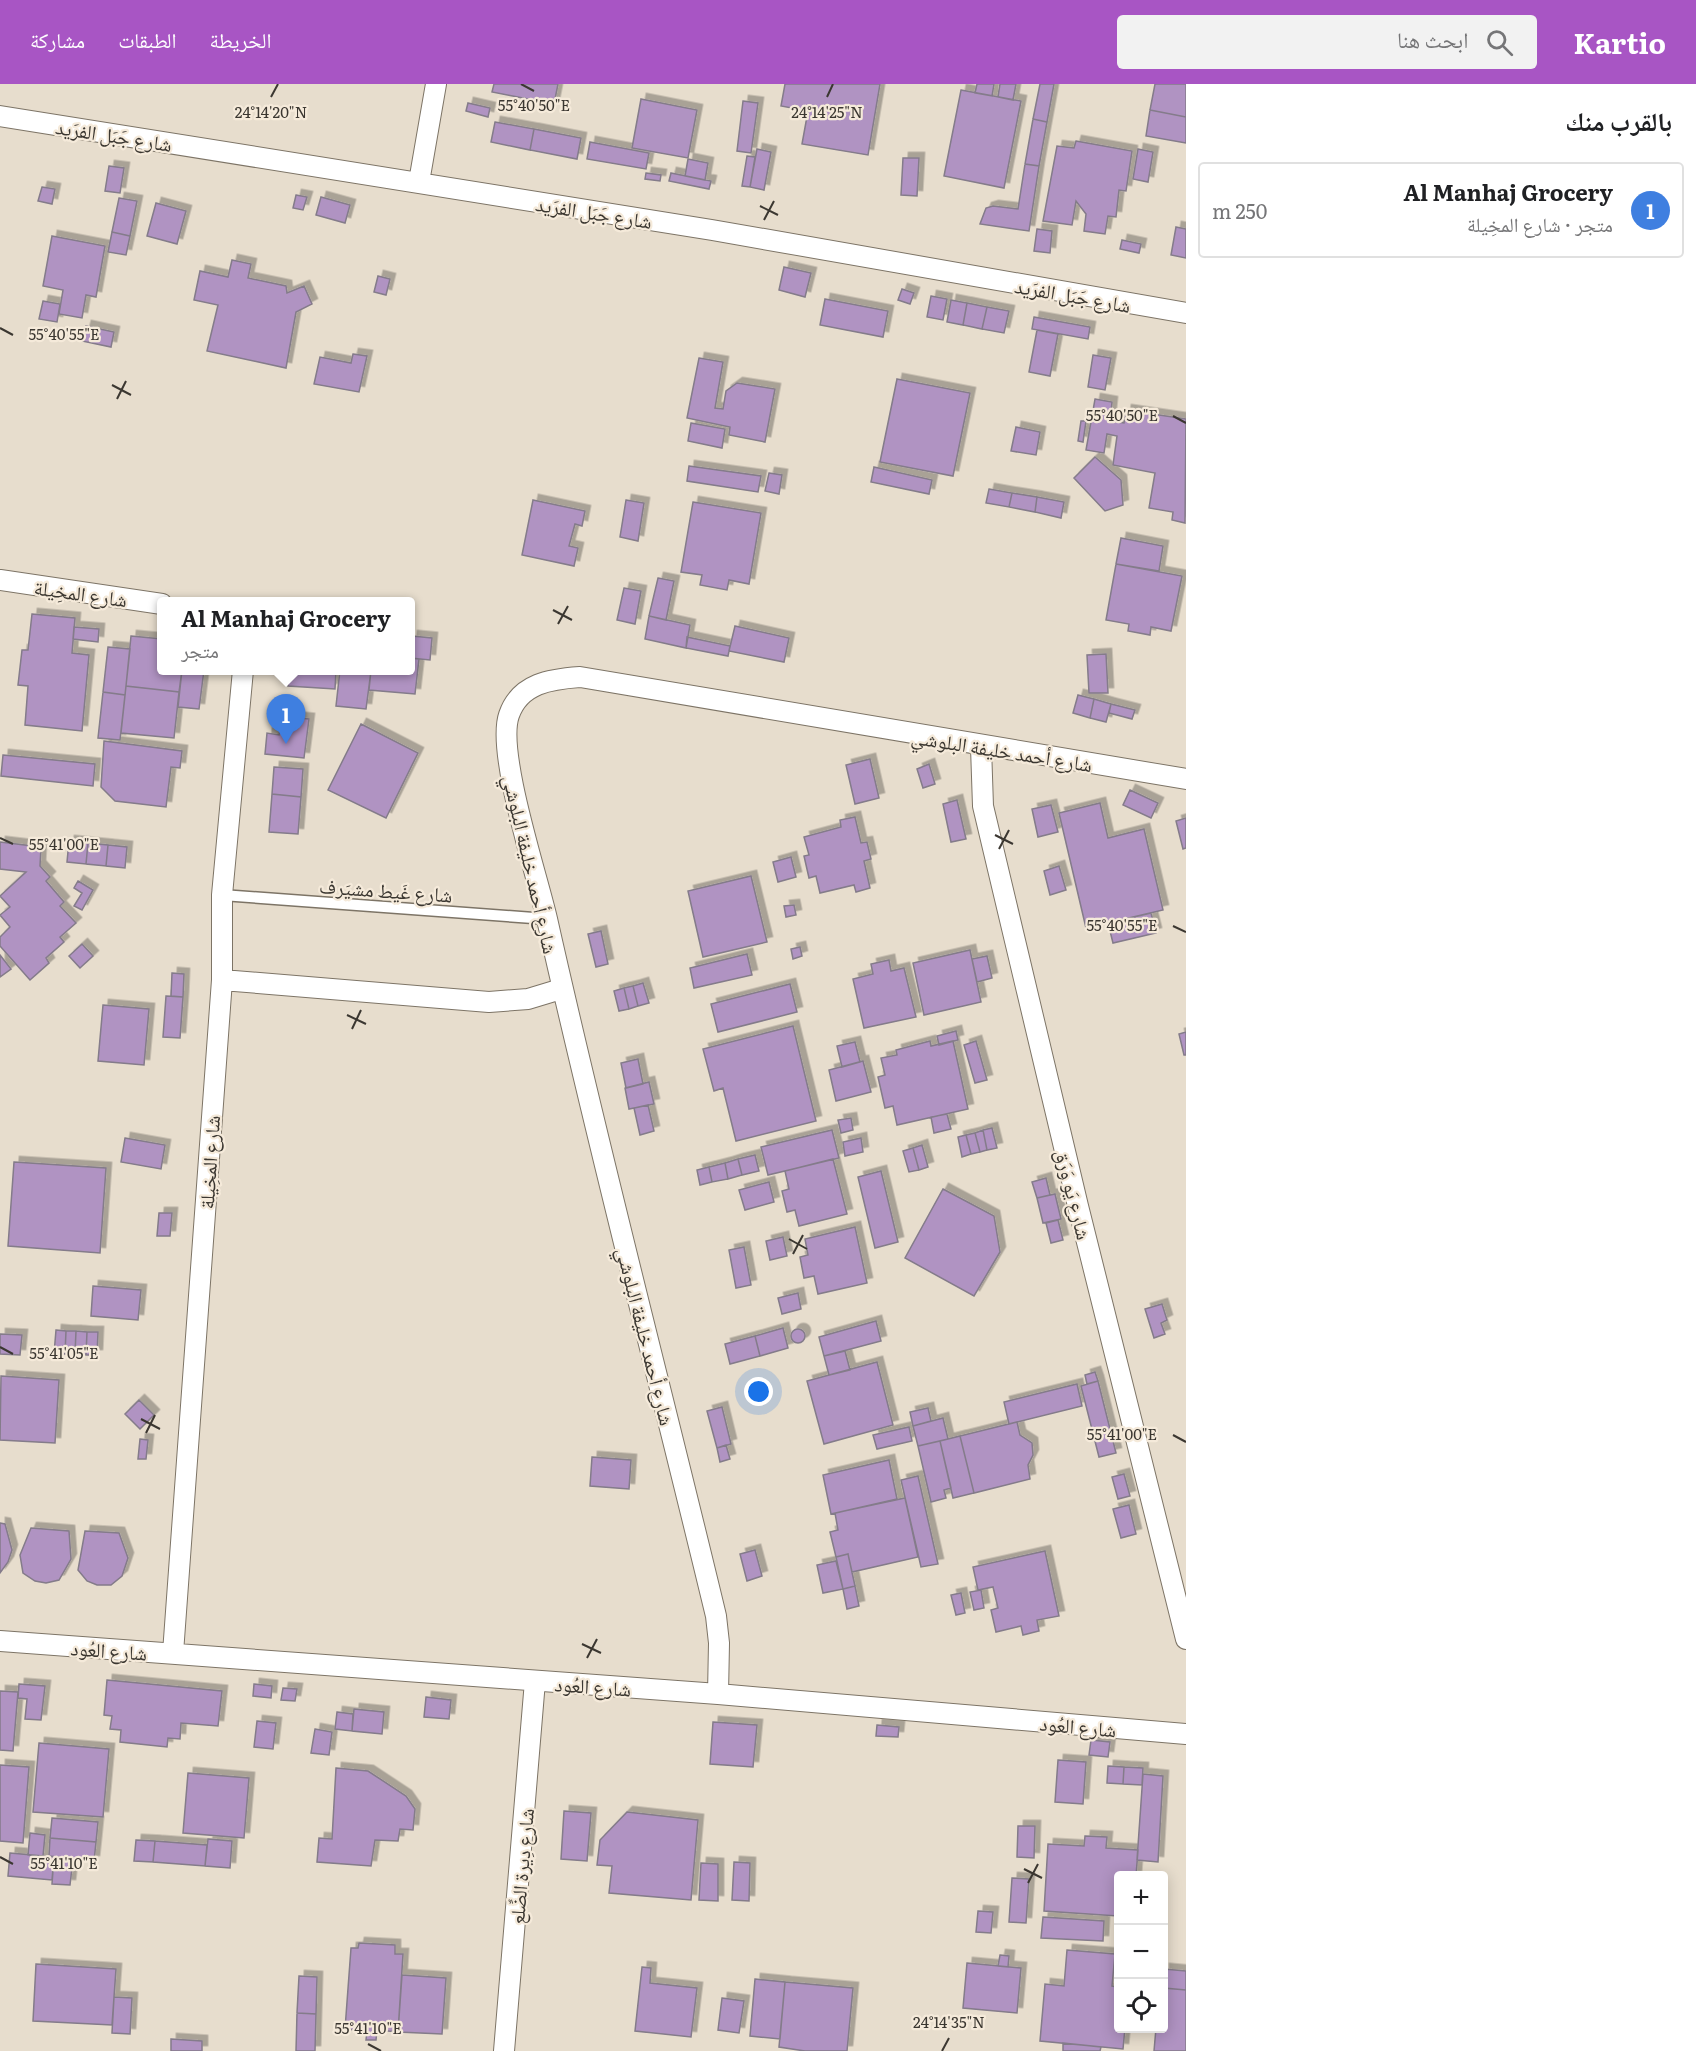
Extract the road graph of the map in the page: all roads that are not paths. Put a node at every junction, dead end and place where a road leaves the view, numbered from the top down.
1 (436, 84) edge
2 (0, 116) edge
3 (419, 182) junction
4 (1186, 313) edge
5 (0, 580) edge
6 (157, 603) edge
7 (243, 675) edge
8 (981, 747) junction
9 (1186, 779) edge
10 (222, 895) junction
11 (547, 919) junction
12 (222, 980) junction
13 (561, 989) junction
14 (1186, 1639) edge
15 (0, 1641) edge
16 (173, 1653) junction
17 (535, 1681) junction
18 (718, 1694) junction
19 (1186, 1734) edge
20 (504, 2051) edge

1 - 3 street
2 - 3 street, شارع جَبَل الفرَيد
3 - 4 street, شارع جَبَل الفرَيد
5 - 6 street, شارع المخِيلة
7 - 10 street, شارع المخِيلة
8 - 9 street, شارع أحمد خليفة البلوشي
8 - 11 street, شارع أحمد خليفة البلوشي
8 - 14 street, شارع يَو وَرَق
10 - 11 lane, شارع غَيط مشيَرف
10 - 12 street, شارع المخِيلة
11 - 13 street, شارع أحمد خليفة البلوشي
12 - 13 street
12 - 16 street, شارع المخِيلة
13 - 18 street, شارع أحمد خليفة البلوشي
15 - 16 street, شارع العُود
16 - 17 street, شارع العُود
17 - 18 street, شارع العُود
17 - 20 street, شارع دِيرة الضِّلع
18 - 19 street, شارع العُود

